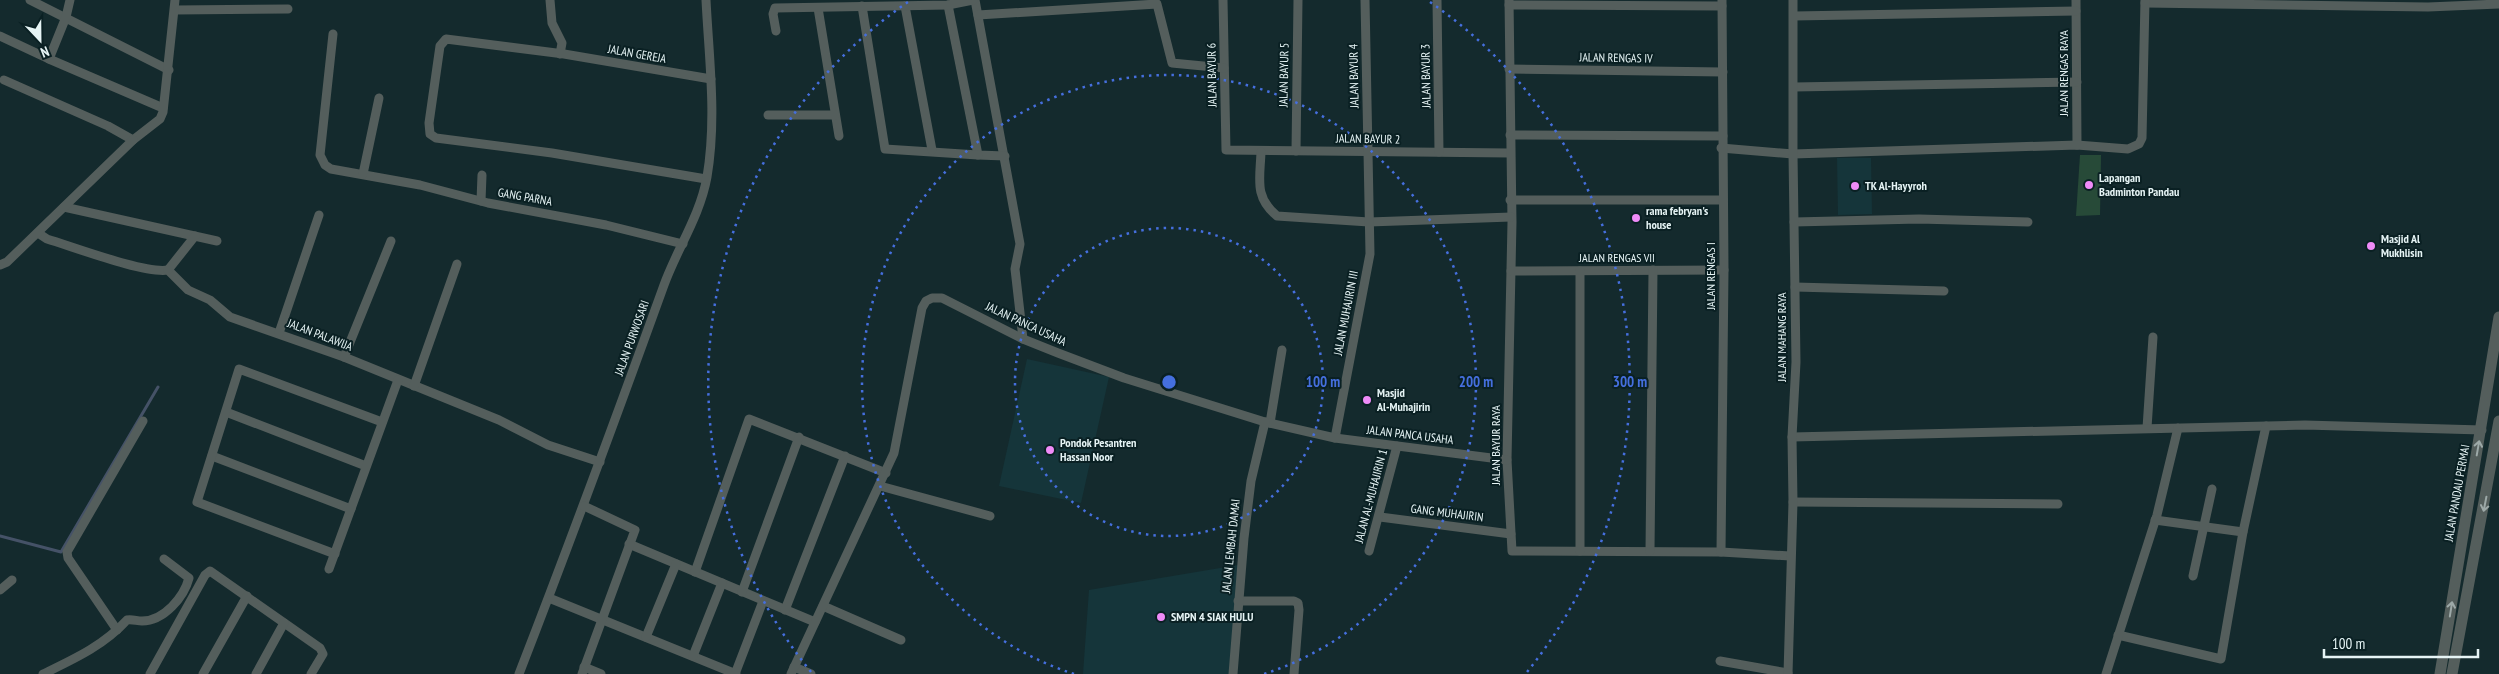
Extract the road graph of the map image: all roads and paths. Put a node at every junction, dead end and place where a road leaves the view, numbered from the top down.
1 (30, 0) edge
2 (70, 0) edge
3 (175, 0) edge
4 (550, 0) edge
5 (706, 0) edge
6 (974, 0) edge
7 (1223, 0) edge
8 (1298, 0) edge
9 (1365, 0) edge
10 (1437, 0) edge
11 (1794, 0) edge
12 (2076, 0) edge
13 (1158, 2) edge
14 (1509, 2) edge
15 (2145, 2) edge
16 (839, 3) edge
17 (1722, 3) edge
18 (2428, 3) edge
19 (2499, 4) edge
20 (948, 5) junction
21 (862, 6) junction
22 (904, 6) junction
23 (818, 8) junction
24 (175, 10) junction
25 (288, 10) dead end
26 (2076, 11) junction
27 (978, 15) junction
28 (1794, 16) junction
29 (66, 18) junction
30 (776, 32) dead end
31 (333, 34) dead end
32 (0, 36) edge
33 (560, 54) junction
34 (48, 59) junction
35 (1224, 68) junction
36 (1509, 69) junction
37 (169, 70) junction
38 (1722, 72) junction
39 (711, 79) junction
40 (4, 80) dead end
41 (2078, 82) junction
42 (1794, 87) junction
43 (379, 98) dead end
44 (163, 108) junction
45 (768, 115) dead end
46 (835, 115) junction
47 (1510, 135) junction
48 (839, 136) dead end
49 (1723, 136) junction
50 (133, 140) junction
51 (2077, 145) junction
52 (1721, 148) junction
53 (932, 150) junction
54 (1226, 150) joint
55 (1296, 151) junction
56 (1261, 152) junction
57 (1368, 152) junction
58 (1439, 152) junction
59 (1510, 153) junction
60 (1793, 154) junction
61 (978, 155) junction
62 (1005, 156) junction
63 (363, 174) junction
64 (482, 175) dead end
65 (706, 179) junction
66 (1510, 200) junction
67 (1723, 200) junction
68 (481, 201) junction
69 (64, 207) junction
70 (319, 215) dead end
71 (1511, 218) junction
72 (1369, 222) junction
73 (1794, 222) junction
74 (2028, 222) dead end
75 (38, 233) junction
76 (195, 236) junction
77 (217, 241) dead end
78 (391, 241) dead end
79 (683, 244) junction
80 (457, 264) dead end
81 (0, 265) edge
82 (168, 270) junction
83 (1653, 270) junction
84 (1724, 270) junction
85 (1511, 271) junction
86 (1580, 271) junction
87 (1794, 287) junction
88 (1944, 291) dead end
89 (2499, 317) edge
90 (279, 333) junction
91 (2153, 337) dead end
92 (1023, 339) junction
93 (1282, 350) dead end
94 (344, 358) junction
95 (398, 380) junction
96 (414, 386) junction
97 (2499, 400) edge
98 (2486, 401) junction
99 (226, 412) junction
100 (143, 421) dead end
101 (2499, 421) edge
102 (382, 422) junction
103 (1267, 423) junction
104 (2266, 426) junction
105 (2147, 428) junction
106 (2178, 428) junction
107 (2482, 430) junction
108 (799, 437) junction
109 (1792, 437) junction
110 (1335, 438) junction
111 (1397, 446) junction
112 (212, 456) junction
113 (845, 456) junction
114 (1507, 460) junction
115 (600, 462) junction
116 (366, 466) junction
117 (886, 473) junction
118 (880, 486) junction
119 (2212, 489) dead end
120 (1793, 502) junction
121 (2058, 504) dead end
122 (584, 506) junction
123 (351, 510) junction
124 (990, 516) dead end
125 (1380, 517) junction
126 (2156, 520) junction
127 (2206, 527) junction
128 (2244, 532) junction
129 (1511, 534) junction
130 (629, 544) junction
131 (1369, 551) dead end
132 (1650, 551) junction
133 (1580, 552) junction
134 (1721, 552) junction
135 (335, 554) junction
136 (1790, 556) junction
137 (164, 559) dead end
138 (676, 564) junction
139 (329, 569) dead end
140 (695, 572) junction
141 (2193, 576) dead end
142 (12, 580) dead end
143 (722, 583) junction
144 (0, 590) edge
145 (742, 592) junction
146 (247, 596) junction
147 (549, 598) junction
148 (764, 601) junction
149 (1238, 601) junction
150 (823, 606) junction
151 (785, 610) junction
152 (602, 618) junction
153 (815, 622) junction
154 (284, 623) junction
155 (117, 630) junction
156 (2118, 635) junction
157 (646, 637) junction
158 (901, 640) dead end
159 (692, 656) junction
160 (1720, 661) dead end
161 (583, 670) edge
162 (793, 670) edge
163 (43, 674) edge
164 (150, 674) edge
165 (203, 674) edge
166 (256, 674) edge
167 (311, 674) edge
168 (519, 674) edge
169 (601, 674) edge
170 (736, 674) edge
171 (811, 674) edge
172 (1233, 674) edge
173 (1294, 674) edge
174 (1788, 674) edge
175 (2106, 674) edge
176 (2440, 674) edge
177 (2452, 674) edge

1 - 29 street
2 - 29 street
3 - 24 street
4 - 33 street
5 - 39 street, JALAN PURWOSARI
6 - 20 street
6 - 27 street
7 - 35 street, JALAN BAYUR 6
8 - 55 street, JALAN BAYUR 5
9 - 57 street, JALAN BAYUR 4
10 - 58 street, JALAN BAYUR 3
11 - 28 street, JALAN MAHANG RAYA
12 - 26 street, JALAN RENGAS RAYA
13 - 27 street
13 - 35 street
14 - 17 street
14 - 36 street, JALAN BAYUR RAYA
15 - 18 street
15 - 51 street
16 - 21 street
16 - 23 street
17 - 38 street, JALAN RENGAS I
18 - 19 street
20 - 22 street
20 - 61 street
21 - 22 street
21 - 53 street
22 - 53 street
23 - 30 street
23 - 46 street
24 - 25 street
24 - 37 street
26 - 28 street
26 - 41 street, JALAN RENGAS RAYA
27 - 62 street
28 - 42 street, JALAN MAHANG RAYA
29 - 34 street
29 - 37 street
31 - 63 street, GANG PARNA
32 - 34 street
33 - 39 street, JALAN GEREJA
33 - 65 street, JALAN GEREJA
34 - 44 street
35 - 54 street, JALAN BAYUR 6
36 - 38 street, JALAN RENGAS IV
36 - 47 street, JALAN BAYUR RAYA
37 - 44 street
38 - 49 street, JALAN RENGAS I
39 - 65 street, JALAN PURWOSARI
40 - 50 street
41 - 42 street
41 - 51 street, JALAN RENGAS RAYA
42 - 60 street, JALAN MAHANG RAYA
43 - 63 street
44 - 50 street
45 - 46 street
46 - 48 street
47 - 49 street
47 - 59 street, JALAN BAYUR RAYA
49 - 52 street, JALAN RENGAS I
50 - 69 street
51 - 60 street
52 - 60 street
52 - 67 street, JALAN RENGAS I
53 - 61 street
54 - 56 street, JALAN BAYUR 2
55 - 56 street, JALAN BAYUR 2
55 - 57 street, JALAN BAYUR 2
56 - 72 street
57 - 58 street, JALAN BAYUR 2
57 - 72 street, JALAN BAYUR 4
58 - 59 street, JALAN BAYUR 2
59 - 66 street, JALAN BAYUR RAYA
60 - 73 street, JALAN MAHANG RAYA
61 - 62 street
62 - 92 street
63 - 68 street, GANG PARNA
64 - 68 street
65 - 79 street, JALAN PURWOSARI
66 - 67 street
66 - 71 street, JALAN BAYUR RAYA
67 - 84 street, JALAN RENGAS I
68 - 79 street, GANG PARNA
69 - 75 street
69 - 76 street
70 - 90 street
71 - 72 street
71 - 85 street, JALAN BAYUR RAYA
72 - 110 street, JALAN MUHAJIRIN III
73 - 74 street
73 - 87 street, JALAN MAHANG RAYA
75 - 81 street
75 - 82 street
76 - 77 street
76 - 82 street
78 - 94 street
79 - 115 street, JALAN PURWOSARI
80 - 96 street
82 - 90 street, JALAN PALAWIJA
83 - 84 street, JALAN RENGAS VII
83 - 86 street, JALAN RENGAS VII
83 - 132 street
84 - 134 street, JALAN RENGAS I
85 - 86 street, JALAN RENGAS VII
85 - 114 street, JALAN BAYUR RAYA
86 - 133 street
87 - 88 street
87 - 109 street, JALAN MAHANG RAYA
89 - 98 street, JALAN PANDAU PERMAI
90 - 94 street, JALAN PALAWIJA
91 - 105 street
92 - 103 street, JALAN PANCA USAHA
92 - 117 street, JALAN PANCA USAHA
93 - 103 street, JALAN LEMBAH DAMAI
94 - 95 street, JALAN PALAWIJA
95 - 96 street, JALAN PALAWIJA
95 - 102 street
96 - 115 street, JALAN PALAWIJA
97 - 98 street
98 - 107 street, JALAN PANDAU PERMAI
99 - 102 street
99 - 112 street
99 - 116 street
100 - 155 street
101 -> 177 street
102 - 116 street
103 - 110 street, JALAN PANCA USAHA
103 - 149 street, JALAN LEMBAH DAMAI
104 - 106 street
104 - 107 street
104 - 128 street
105 - 106 street
105 - 109 street
106 - 126 street
176 -> 107 street, JALAN PANDAU PERMAI
108 - 113 street
108 - 140 street
108 - 145 street
109 - 120 street, JALAN MAHANG RAYA
110 - 111 street, JALAN PANCA USAHA
111 - 114 street, JALAN PANCA USAHA
111 - 125 street, JALAN AL-MUHAJIRIN 1
112 - 123 street
112 - 135 street
113 - 117 street
113 - 151 street
114 - 129 street, JALAN BAYUR RAYA
115 - 122 street, JALAN PURWOSARI
116 - 123 street
117 - 118 street, JALAN PANCA USAHA
118 - 124 street
118 - 150 street, JALAN PANCA USAHA
119 - 127 street
120 - 121 street
120 - 136 street, JALAN MAHANG RAYA
122 - 130 street
122 - 147 street, JALAN PURWOSARI
123 - 135 street
125 - 129 street, GANG MUHAJIRIN
125 - 131 street, JALAN AL-MUHAJIRIN 1
126 - 127 street
126 - 156 street
127 - 128 street
127 - 141 street
128 - 156 street
129 - 133 street, JALAN BAYUR RAYA
130 - 138 street
130 - 152 street
132 - 133 street, JALAN BAYUR RAYA
132 - 134 street, JALAN BAYUR RAYA
134 - 136 street, JALAN BAYUR RAYA
135 - 139 street
136 - 174 street, JALAN MAHANG RAYA
137 - 155 street
138 - 140 street
138 - 157 street
140 - 143 street
142 - 144 street
143 - 145 street
143 - 159 street
145 - 148 street
146 - 154 street
146 - 164 street
146 - 165 street
147 - 152 street
147 - 168 street, JALAN PURWOSARI
148 - 151 street
148 - 170 street
149 - 172 street, JALAN LEMBAH DAMAI
149 - 173 street
150 - 153 street, JALAN PANCA USAHA
150 - 158 street
151 - 153 street
152 - 157 street
152 - 161 street
153 - 162 street, JALAN PANCA USAHA
154 - 166 street
154 - 167 street
155 - 163 street
156 - 175 street
157 - 159 street
159 - 170 street
160 - 174 street
161 - 169 street
162 - 171 street

